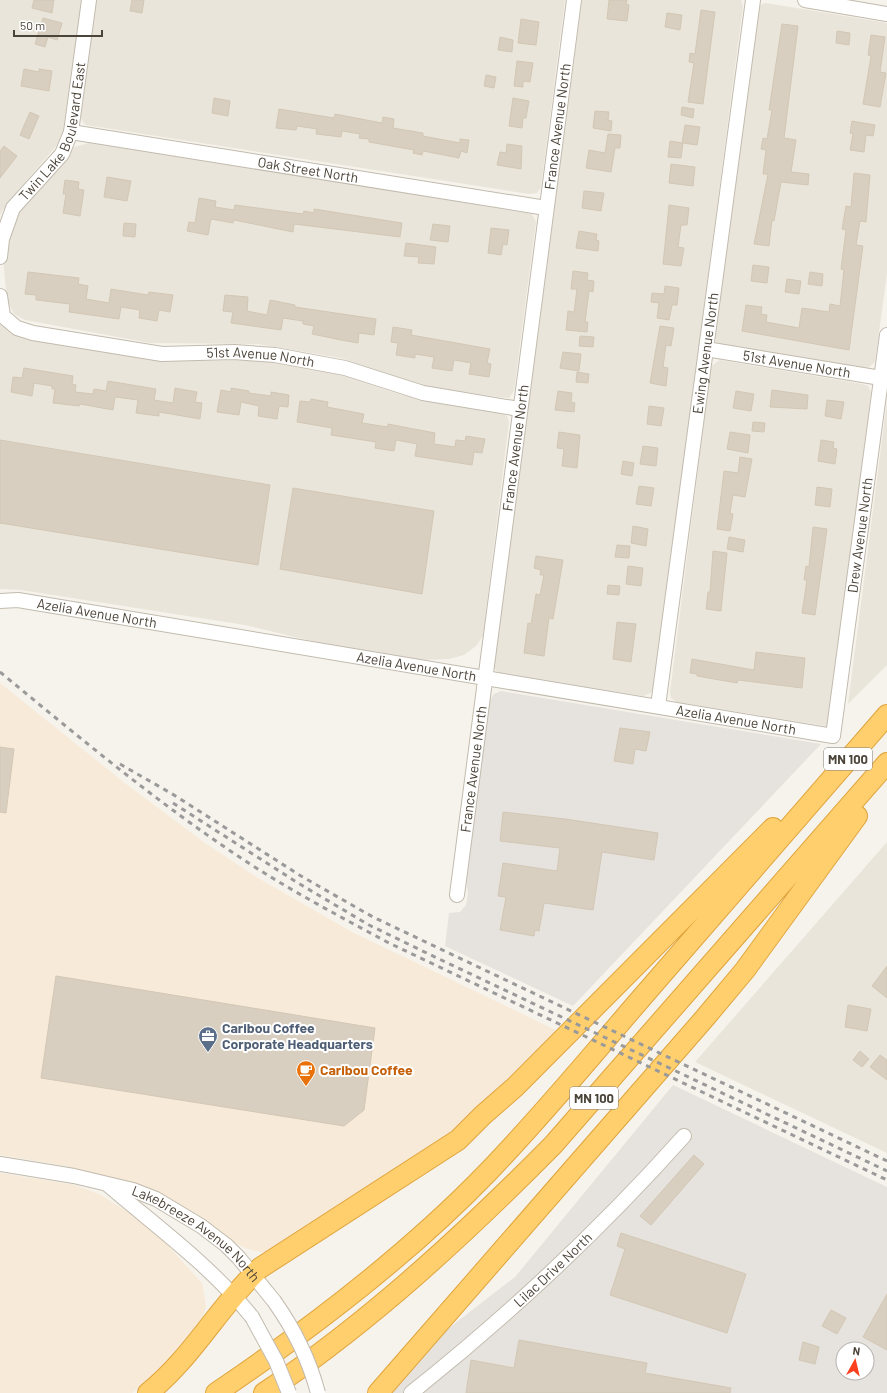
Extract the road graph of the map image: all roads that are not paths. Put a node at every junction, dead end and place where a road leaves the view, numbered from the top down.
1 (89, 0) edge
2 (574, 0) edge
3 (753, 0) edge
4 (805, 0) edge
5 (887, 14) edge
6 (71, 132) junction
7 (546, 208) junction
8 (0, 257) edge
9 (0, 296) edge
10 (887, 335) edge
11 (706, 349) junction
12 (884, 378) edge
13 (519, 409) junction
14 (0, 601) edge
15 (487, 678) junction
16 (658, 706) junction
17 (887, 715) edge
18 (833, 736) joint
19 (887, 763) edge
20 (887, 774) edge
21 (810, 803) junction
22 (457, 895) dead end
23 (684, 1136) dead end
24 (0, 1164) edge
25 (106, 1184) junction
26 (253, 1274) junction
27 (234, 1295) junction
28 (148, 1393) edge
29 (216, 1393) edge
30 (264, 1393) edge
31 (289, 1393) edge
32 (318, 1393) edge
33 (378, 1393) edge
34 (411, 1393) edge

1 - 6 street, Twin Lake Boulevard East
2 - 7 street, France Avenue North
3 - 11 street, Ewing Avenue North
4 - 5 street
6 - 7 street, Oak Street North
6 - 8 street, Twin Lake Boulevard East
7 - 13 street, France Avenue North
9 - 13 street, 51st Avenue North
10 - 12 street, Drew Avenue North
11 - 12 street, 51st Avenue North
11 - 16 street, Ewing Avenue North
12 - 18 street, Drew Avenue North
13 - 15 street, France Avenue North
14 - 15 street, Azelia Avenue North
15 - 16 street, Azelia Avenue North
15 - 22 street, France Avenue North
16 - 18 street, Azelia Avenue North
17 - 21 highway, MN 100
19 - 30 highway, MN 100
20 - 33 highway
21 - 26 highway
21 - 29 highway, MN 100
23 - 34 street, Lilac Drive North
24 - 25 street, Lakebreeze Avenue North
25 - 26 street, Lakebreeze Avenue North
25 - 27 street, Lakebreeze Avenue North
26 - 27 highway
26 - 32 street, Lakebreeze Avenue North, bridge
27 - 28 highway
27 - 31 street, bridge

